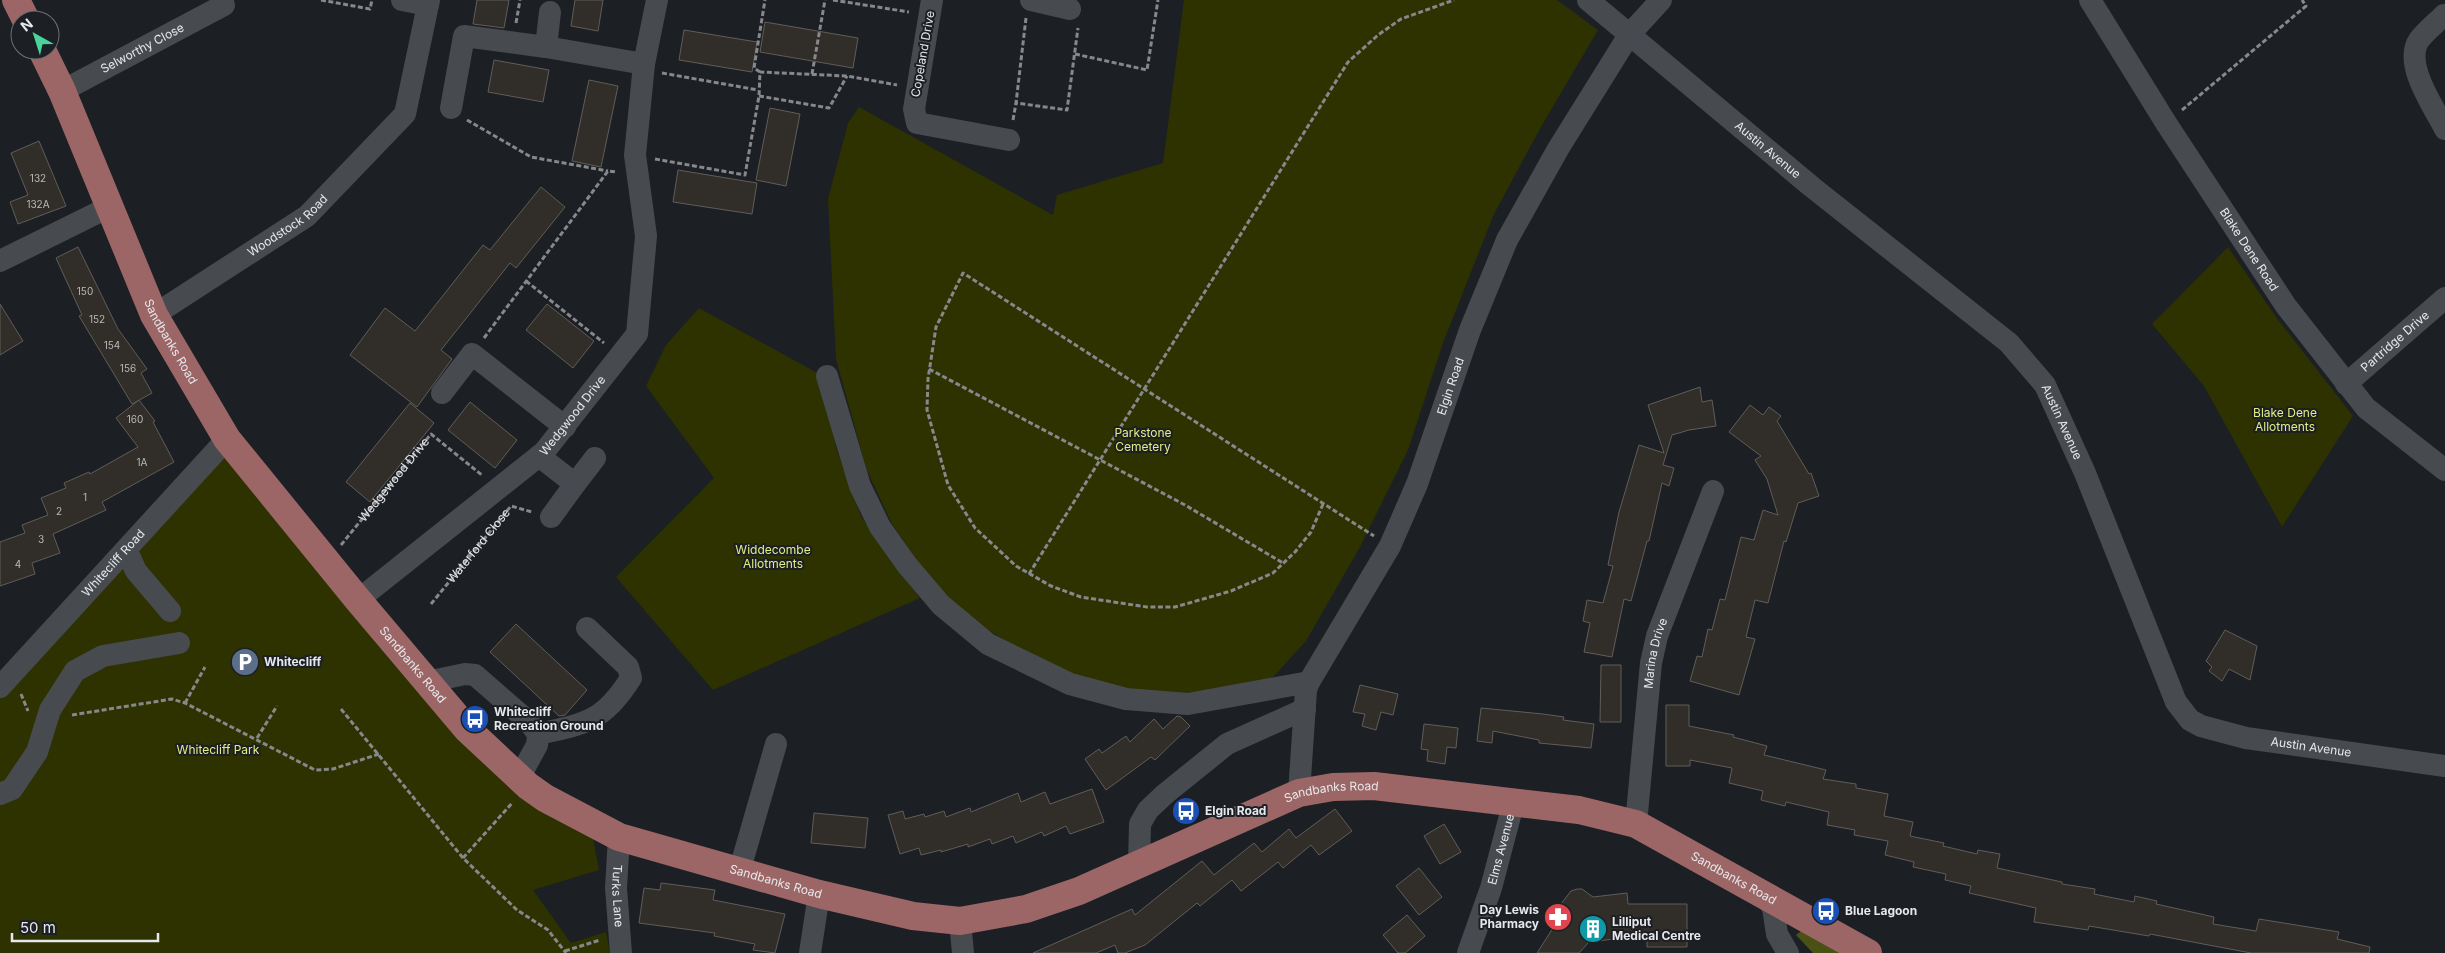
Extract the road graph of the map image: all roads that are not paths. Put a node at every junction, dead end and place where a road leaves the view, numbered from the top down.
1 (402, 0) edge
2 (657, 0) edge
3 (1588, 0) edge
4 (1661, 0) edge
5 (2090, 0) edge
6 (428, 2) edge
7 (224, 5) dead end
8 (1029, 5) edge
9 (931, 8) edge
10 (1070, 9) road end
11 (550, 12) dead end
12 (2444, 16) dead end
13 (1629, 35) junction
14 (546, 47) junction
15 (47, 60) edge
16 (643, 67) junction
17 (62, 91) junction
18 (451, 108) road end
19 (2445, 129) edge
20 (1009, 140) dead end
21 (111, 206) junction
22 (0, 261) edge
23 (2445, 298) edge
24 (154, 315) junction
25 (827, 376) dead end
26 (2346, 384) junction
27 (442, 393) dead end
28 (565, 427) junction
29 (227, 439) junction
30 (539, 456) junction
31 (595, 458) dead end
32 (2445, 470) edge
33 (575, 484) junction
34 (1713, 492) dead end
35 (551, 517) road end
36 (127, 551) junction
37 (358, 600) junction
38 (170, 611) dead end
39 (587, 628) dead end
40 (179, 644) dead end
41 (6, 680) edge
42 (427, 682) junction
43 (1309, 682) junction
44 (1305, 708) junction
45 (538, 734) junction
46 (776, 744) dead end
47 (2445, 766) edge
48 (524, 782) junction
49 (1299, 793) junction
50 (0, 794) edge
51 (1514, 801) junction
52 (1636, 824) junction
53 (619, 837) junction
54 (1138, 864) junction
55 (740, 869) junction
56 (820, 894) junction
57 (1765, 894) junction
58 (960, 921) junction
59 (620, 944) edge
60 (810, 953) edge
61 (964, 953) edge
62 (1468, 953) edge
63 (1788, 953) edge
64 (1868, 953) edge

1 - 6 street
2 - 16 street, Wedgwood Drive
3 - 13 street, Austin Avenue
4 - 13 street, Elgin Road
5 - 26 street, Blake Dene Road
6 - 24 street, Woodstock Road
7 - 17 street, Selworthy Close
8 - 10 street
9 - 20 street, Copeland Drive
11 - 14 street
12 - 19 street
13 - 43 street, Elgin Road
13 - 47 street, Austin Avenue
14 - 16 street
14 - 18 street
15 - 17 main road, Sandbanks Road
16 - 28 street, Wedgwood Drive
17 - 21 main road, Sandbanks Road
21 - 22 street
21 - 24 main road, Sandbanks Road
23 - 26 street, Partridge Drive
24 - 29 main road, Sandbanks Road
25 - 43 street
26 - 32 street, Blake Dene Road
27 - 28 street
28 - 30 street, Wedgwood Drive
29 - 36 street, Whitecliff Road
29 - 37 main road, Sandbanks Road
30 - 33 street
30 - 37 street, Wedgwood Drive
31 - 33 street
33 - 35 street
34 - 52 street, Marina Drive
36 - 38 street
36 - 41 street, Whitecliff Road
37 - 42 main road, Sandbanks Road
39 - 45 street
40 - 50 street
42 - 45 street
42 - 48 main road, Sandbanks Road
43 - 44 street, Elgin Road
44 - 49 street, Elgin Road
44 - 54 street
45 - 48 street
46 - 55 street
48 - 53 main road, Sandbanks Road
49 - 51 main road, Sandbanks Road
49 - 54 main road, Sandbanks Road
51 - 52 main road, Sandbanks Road
51 - 62 street, Elms Avenue
52 - 57 main road, Sandbanks Road
53 - 55 main road, Sandbanks Road
53 - 59 street, Turks Lane
54 - 58 main road, Sandbanks Road
55 - 56 main road, Sandbanks Road
56 - 58 main road, Sandbanks Road
56 - 60 street
57 - 63 street
57 - 64 main road, Sandbanks Road
58 - 61 street

